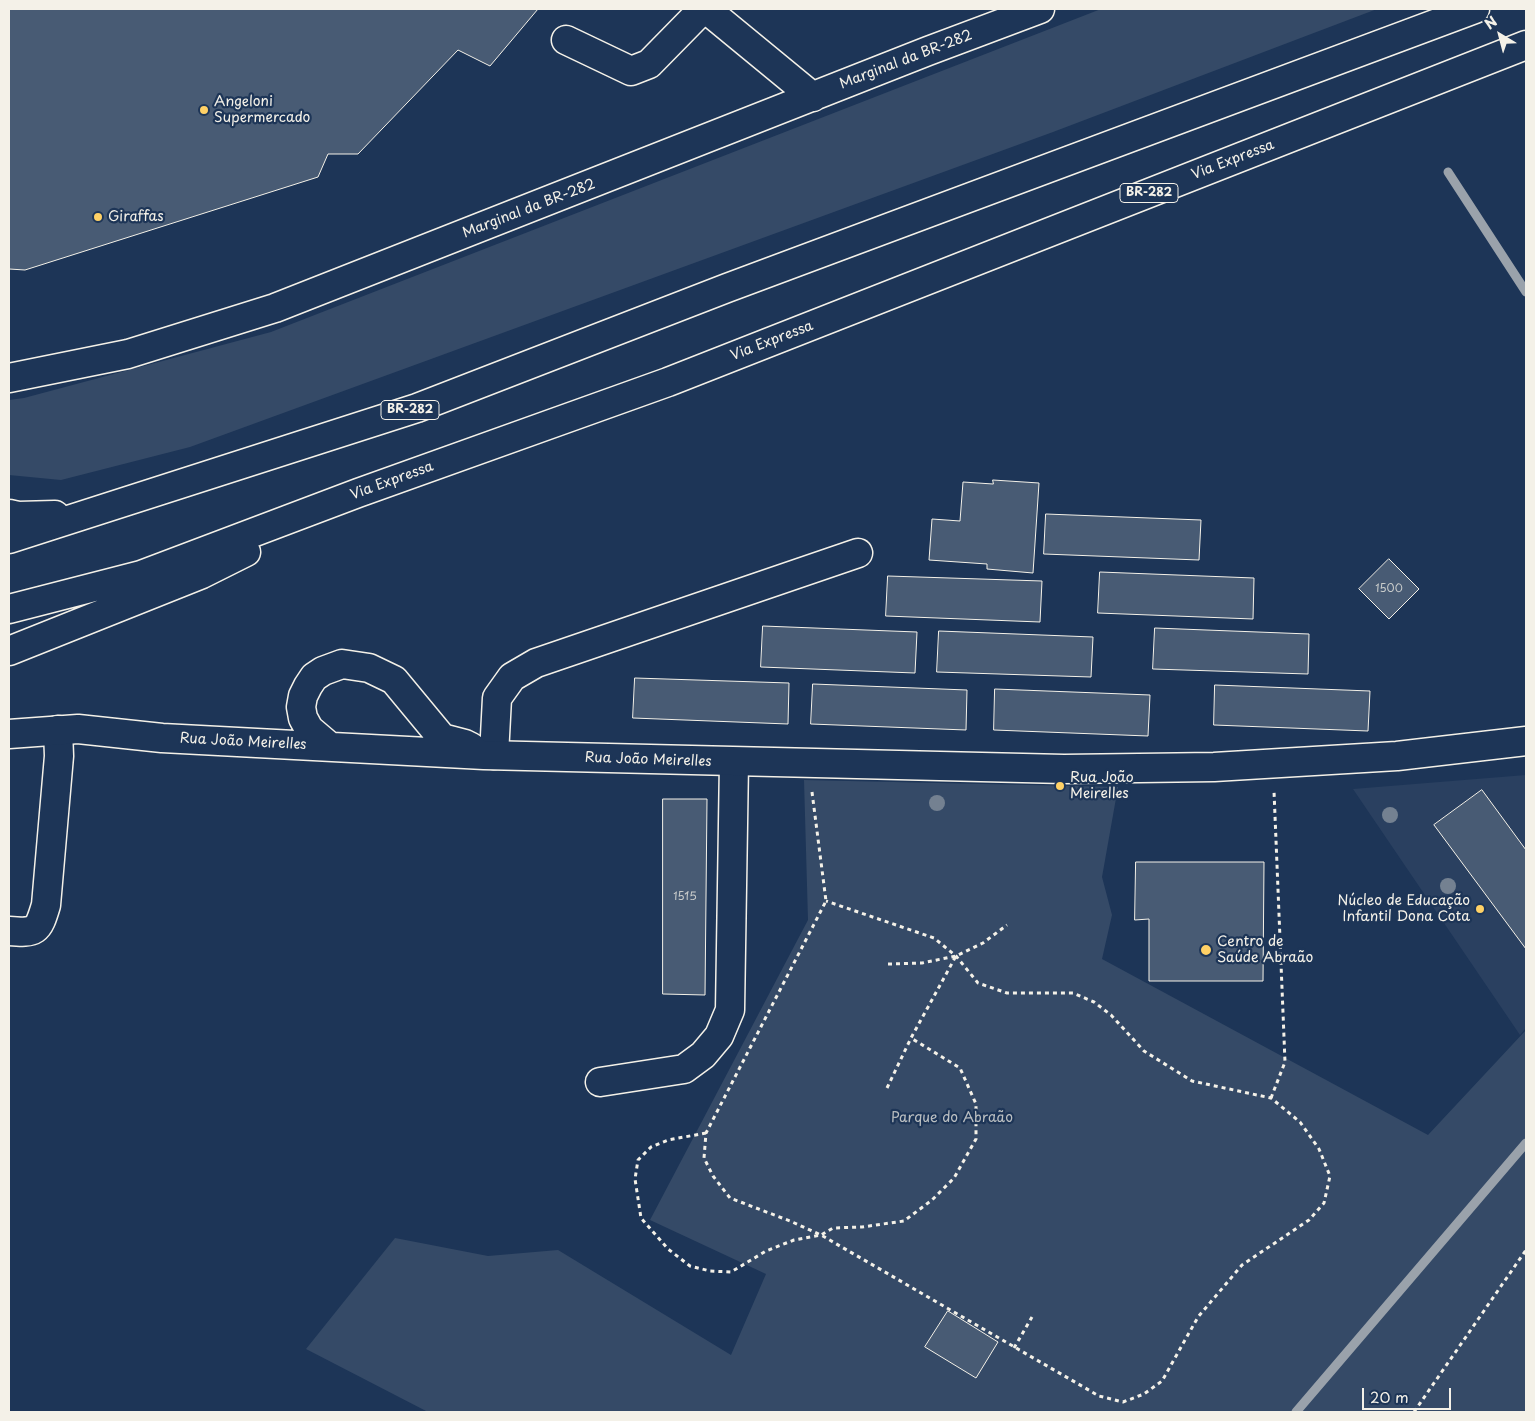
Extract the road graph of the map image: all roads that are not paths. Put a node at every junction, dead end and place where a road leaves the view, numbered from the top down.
1 (705, 9) edge
2 (1040, 9) edge
3 (1475, 9) edge
4 (566, 40) dead end
5 (1526, 45) edge
6 (813, 97) junction
7 (9, 378) edge
8 (358, 494) junction
9 (9, 514) edge
10 (87, 514) junction
11 (9, 539) edge
12 (858, 553) dead end
13 (9, 609) edge
14 (9, 651) edge
15 (58, 730) junction
16 (9, 734) edge
17 (1526, 741) edge
18 (329, 746) junction
19 (489, 755) junction
20 (734, 762) junction
21 (9, 931) edge
22 (600, 1082) dead end

1 - 4 main road
1 - 6 main road
2 - 6 main road, Marginal da BR-282
3 - 10 main road, BR-282
5 - 8 main road, Via Expressa / BR-282
6 - 7 main road, Marginal da BR-282
8 - 13 main road, Via Expressa / BR-282
8 - 14 main road
9 - 10 main road
10 - 11 main road, BR-282
12 - 19 main road
15 - 16 main road, Rua João Meirelles
15 - 18 main road, Rua João Meirelles
15 - 21 main road
17 - 20 main road, Rua João Meirelles
18 - 19 main road, Rua João Meirelles
18 - 19 main road
19 - 20 main road, Rua João Meirelles
20 - 22 main road

